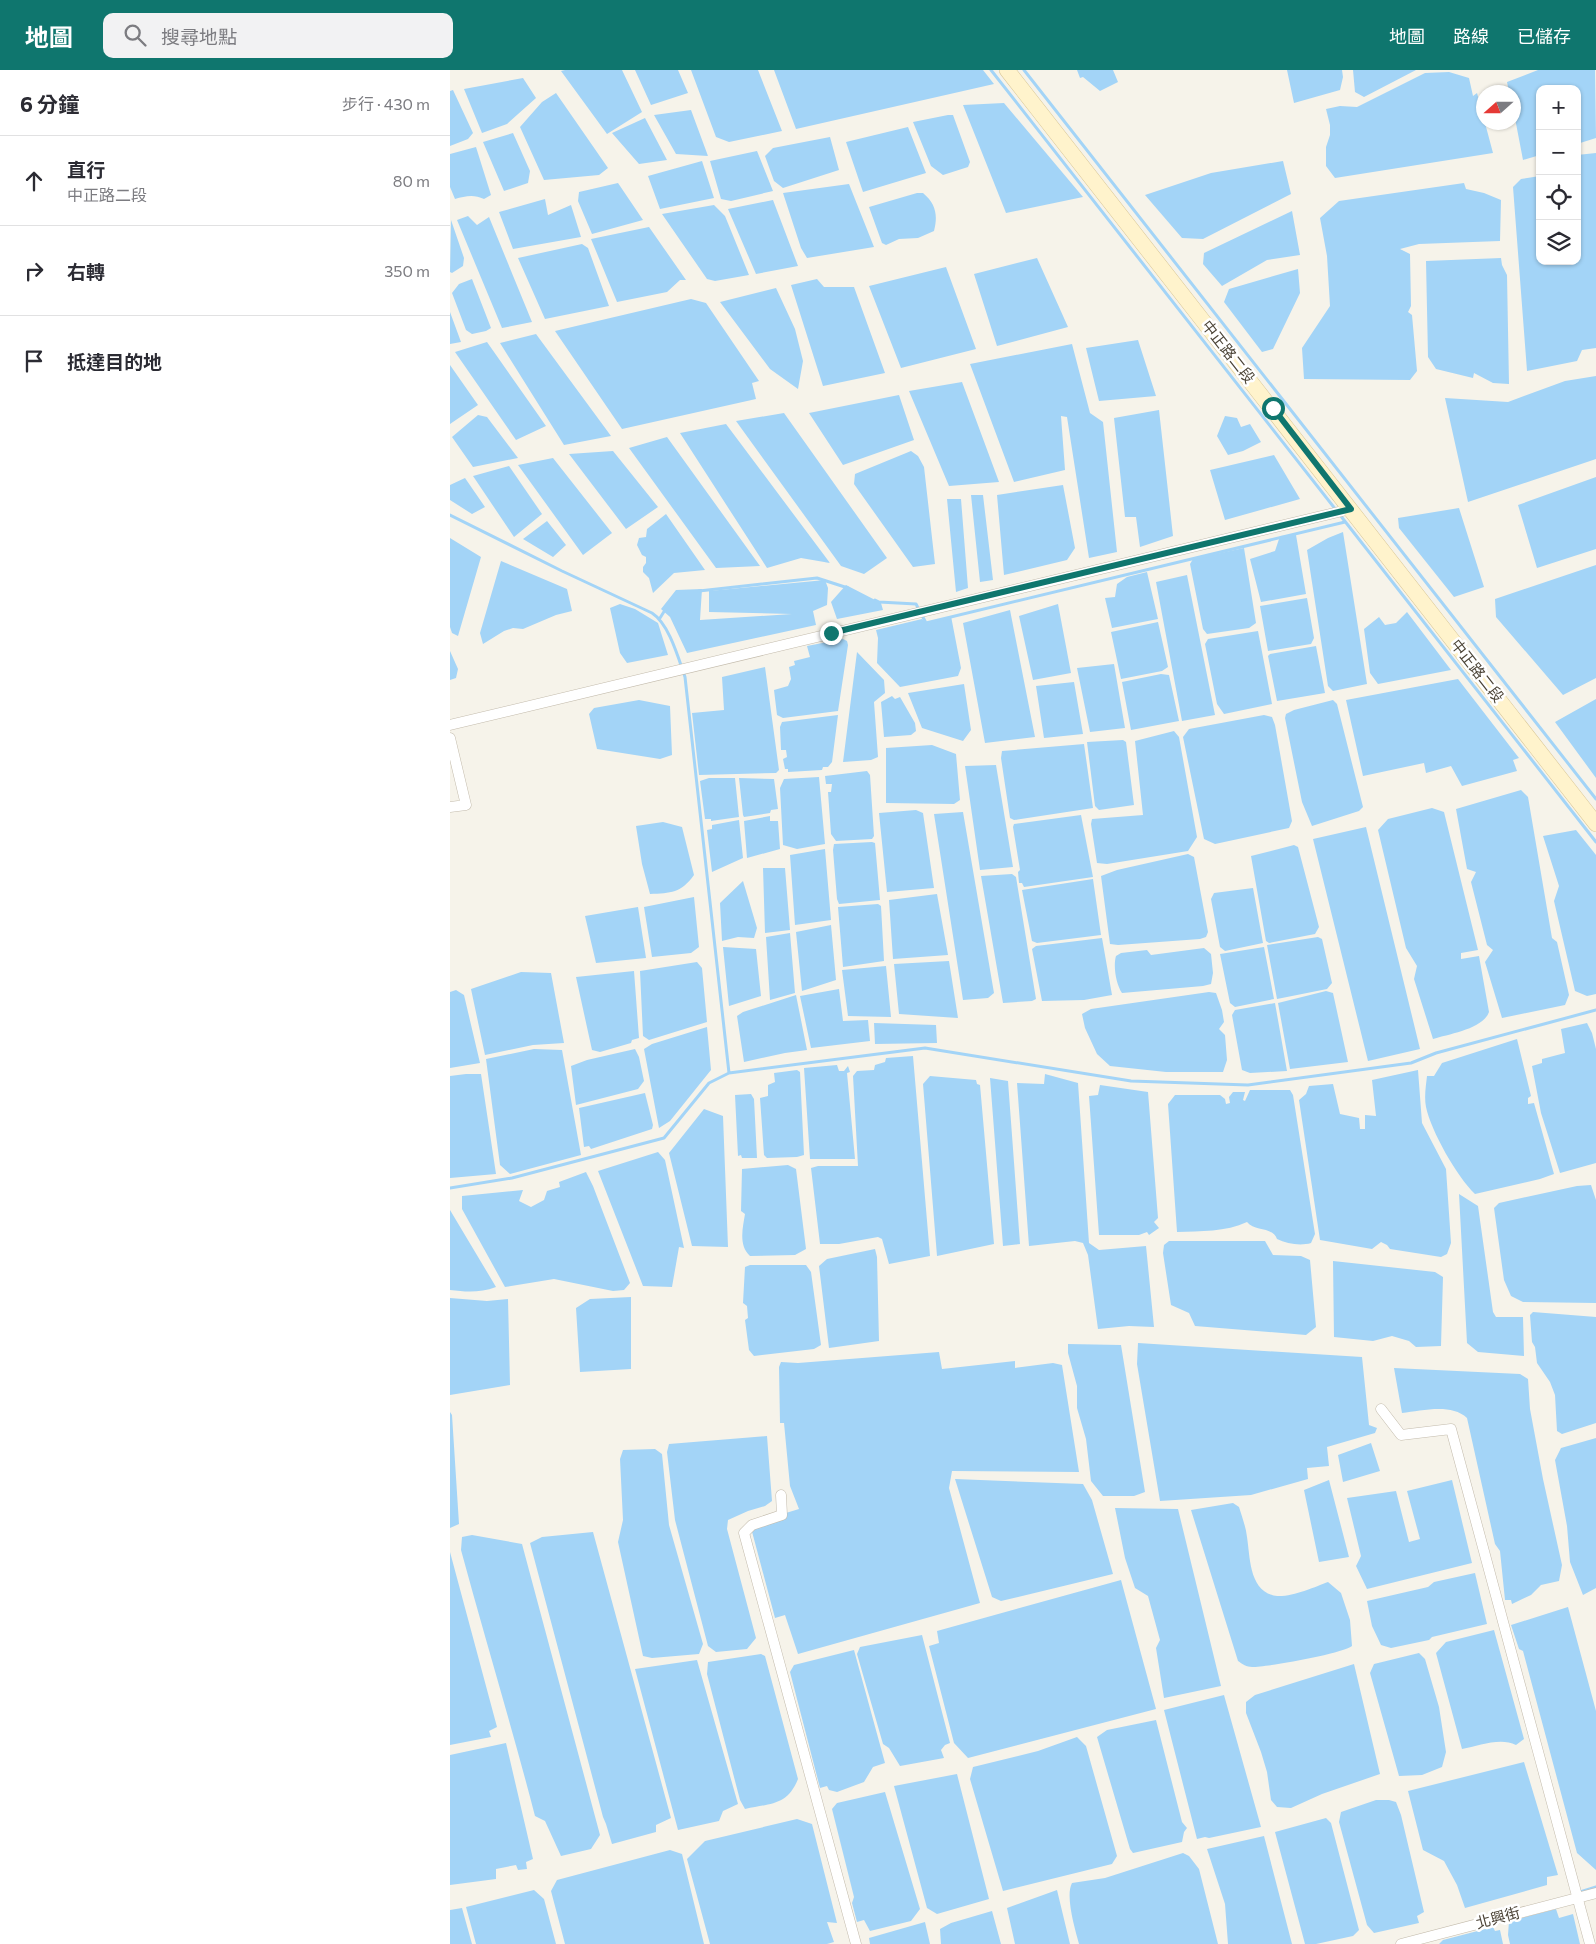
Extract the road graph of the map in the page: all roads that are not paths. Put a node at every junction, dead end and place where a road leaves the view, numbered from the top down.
1 (1007, 70) edge
2 (1351, 509) junction
3 (450, 725) edge
4 (450, 738) edge
5 (450, 808) edge
6 (1596, 824) edge
7 (1381, 1409) dead end
8 (780, 1495) dead end
9 (1596, 1893) edge
10 (1578, 1898) junction
11 (856, 1944) edge
12 (1401, 1944) edge
13 (1590, 1944) edge

1 - 2 main road, 中正路二段
2 - 3 street
2 - 6 main road, 中正路二段
4 - 5 street
7 - 10 street
8 - 11 street
9 - 10 street, 北興街
10 - 12 street, 北興街
10 - 13 street

